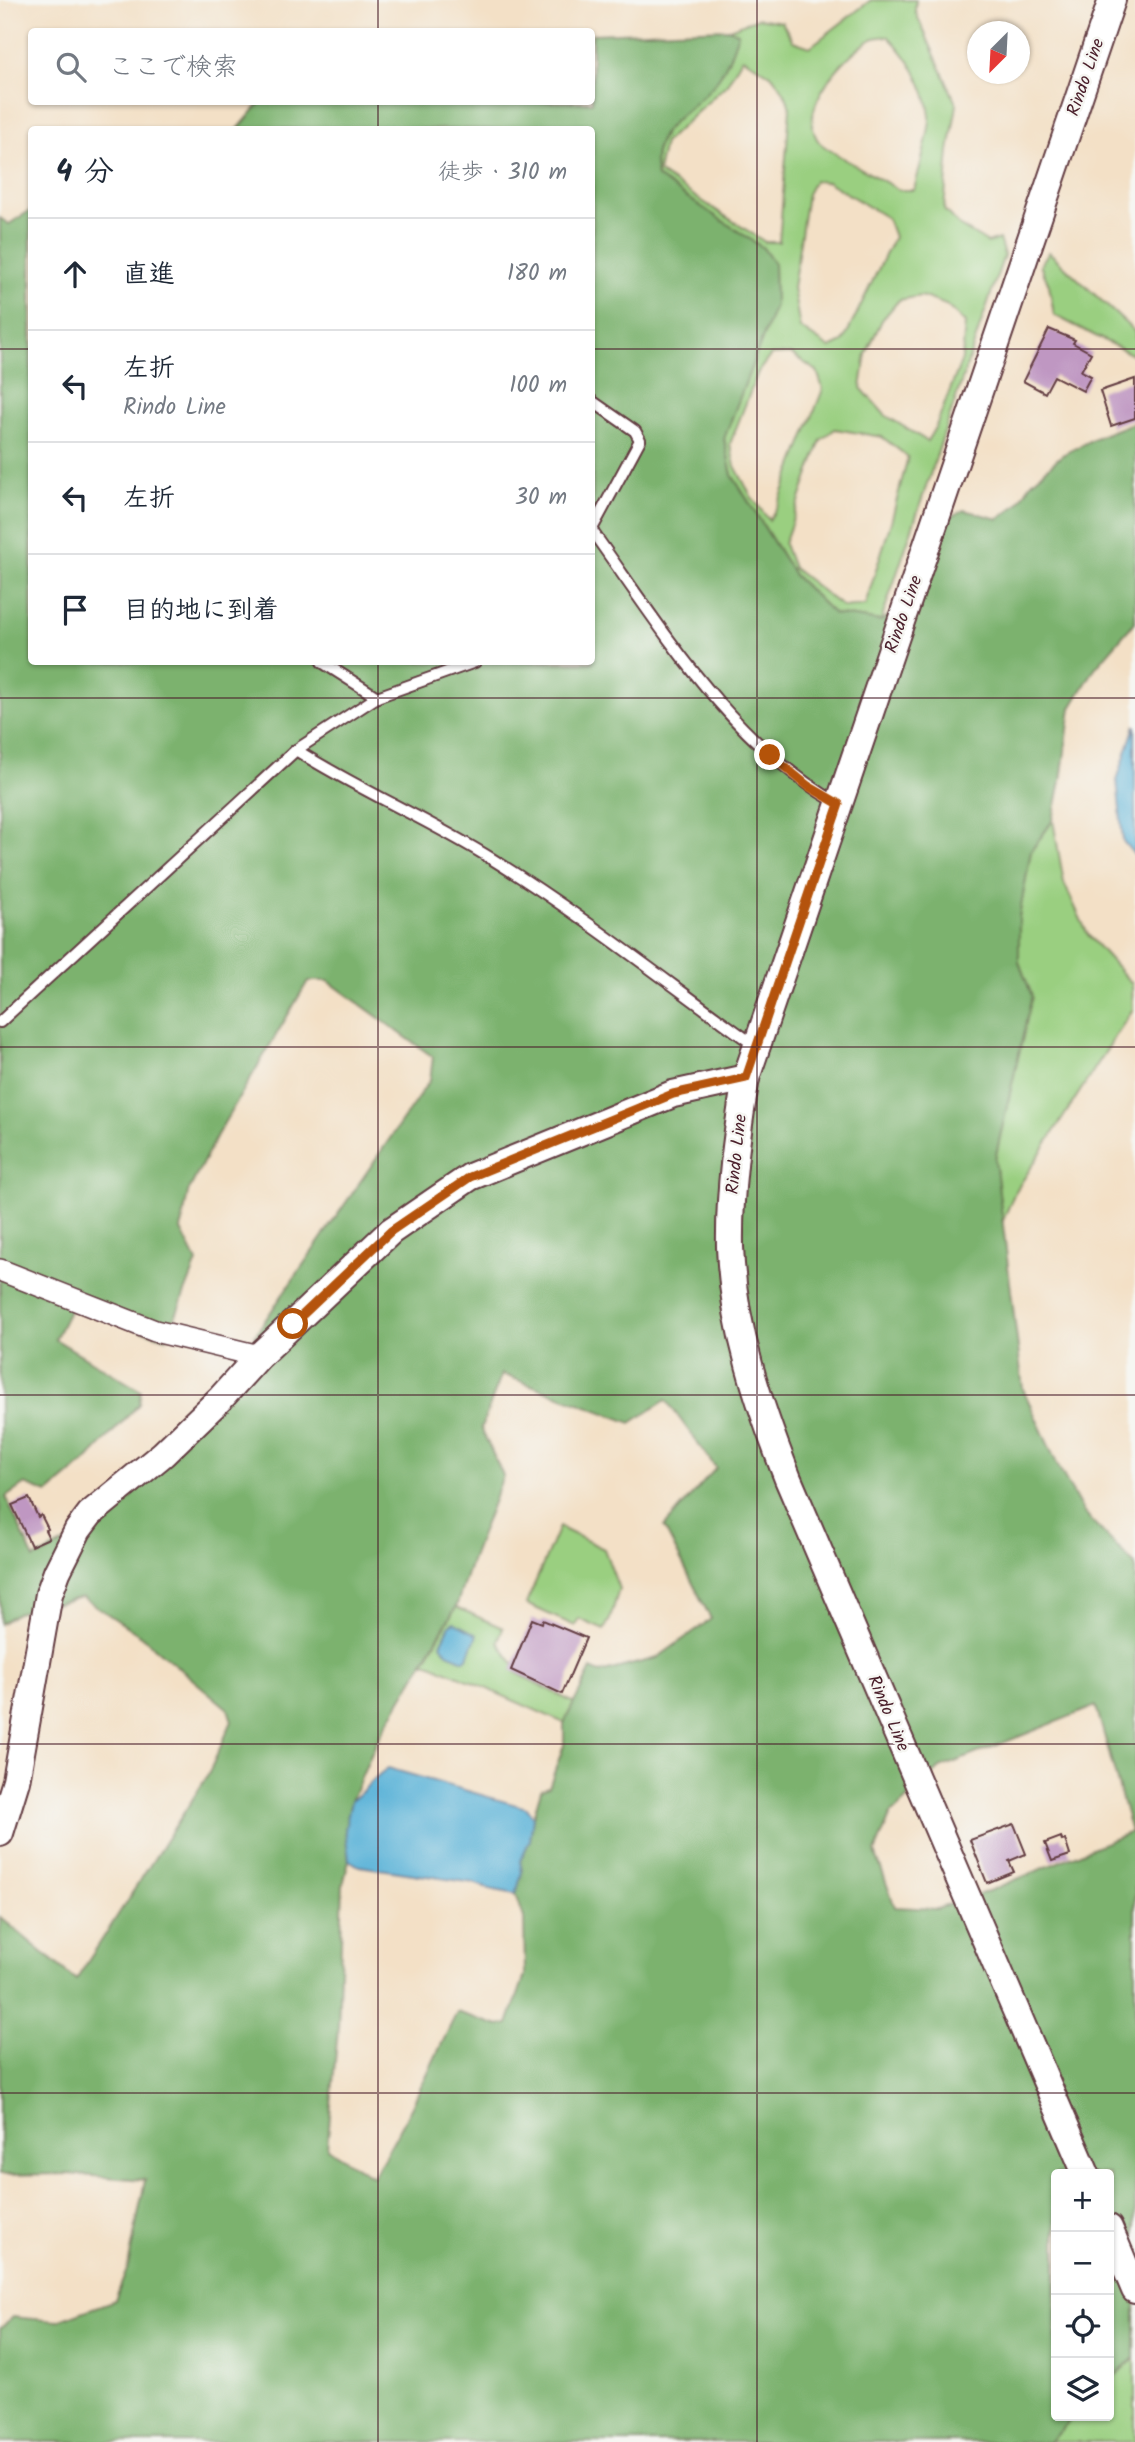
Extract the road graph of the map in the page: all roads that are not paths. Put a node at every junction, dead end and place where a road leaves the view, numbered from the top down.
1 (1112, 0) edge
2 (595, 403) edge
3 (595, 524) edge
4 (595, 534) edge
5 (327, 665) edge
6 (467, 665) edge
7 (377, 697) junction
8 (296, 750) junction
9 (839, 804) junction
10 (0, 1022) edge
11 (757, 1047) junction
12 (746, 1078) junction
13 (0, 1270) edge
14 (259, 1356) junction
15 (0, 1833) edge
16 (1084, 2169) edge
17 (1111, 2232) edge
18 (1135, 2290) edge

1 - 9 street, Rindo Line
2 - 3 lane
4 - 9 lane
5 - 7 lane
6 - 7 lane
7 - 8 lane
8 - 10 lane
8 - 11 lane
9 - 11 street, Rindo Line
11 - 12 street, Rindo Line
12 - 14 street
12 - 16 street, Rindo Line
13 - 14 street
14 - 15 street
17 - 18 street

